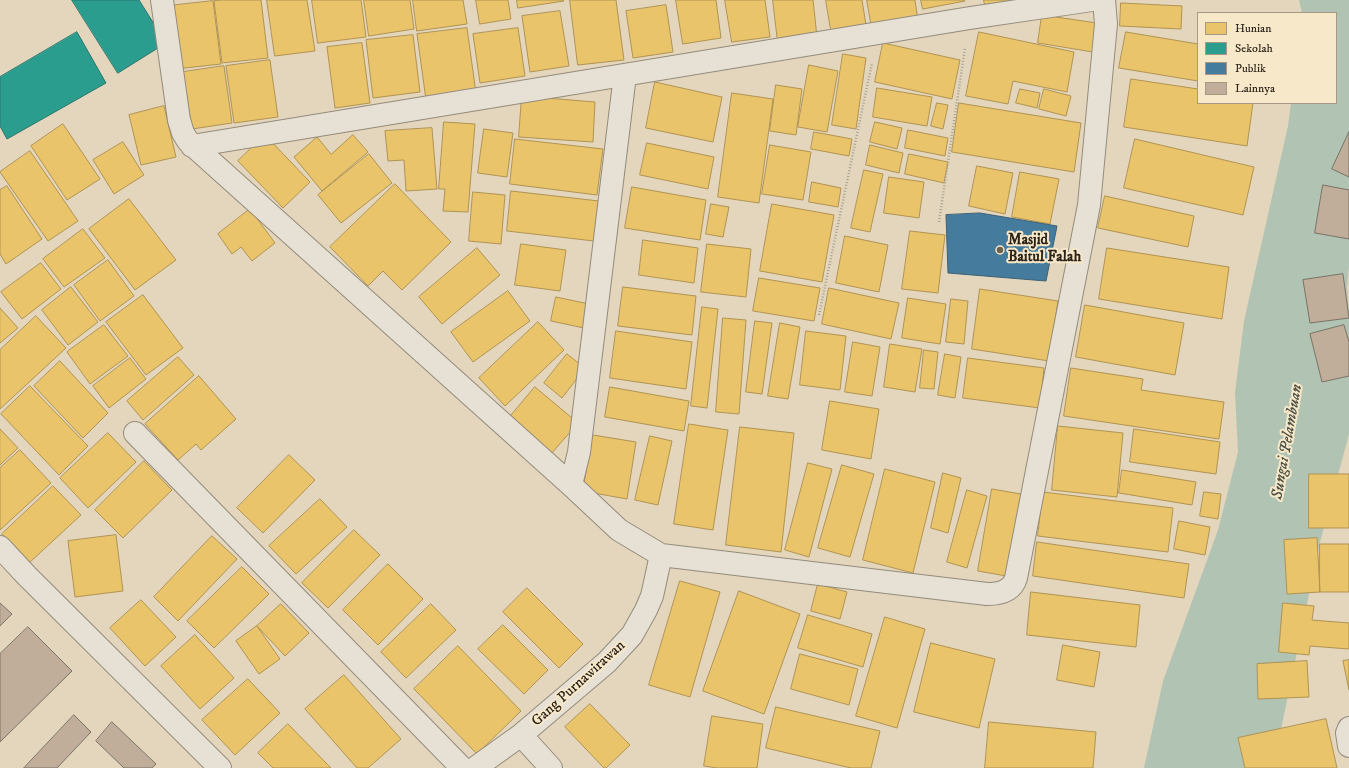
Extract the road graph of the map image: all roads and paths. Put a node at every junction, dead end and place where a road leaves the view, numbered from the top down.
1 (162, 0) edge
2 (1092, 0) edge
3 (1104, 0) edge
4 (976, 11) edge
5 (878, 33) junction
6 (625, 75) junction
7 (192, 146) junction
8 (939, 222) dead end
9 (819, 315) dead end
10 (135, 433) dead end
11 (571, 485) junction
12 (0, 547) edge
13 (661, 555) junction
14 (1349, 728) edge
15 (521, 735) junction
16 (1349, 746) edge
17 (220, 768) edge
18 (462, 768) edge
19 (475, 768) edge
20 (551, 768) edge

1 - 7 street
2 - 4 street
3 - 13 street
4 - 5 street
4 - 8 path
5 - 6 street
5 - 9 path
6 - 7 street
6 - 11 street
7 - 11 street
10 - 18 street
11 - 13 street
12 - 17 street
13 - 15 street, Gang Purnawirawan
14 - 16 street
15 - 19 street, Gang Purnawirawan
15 - 20 street

